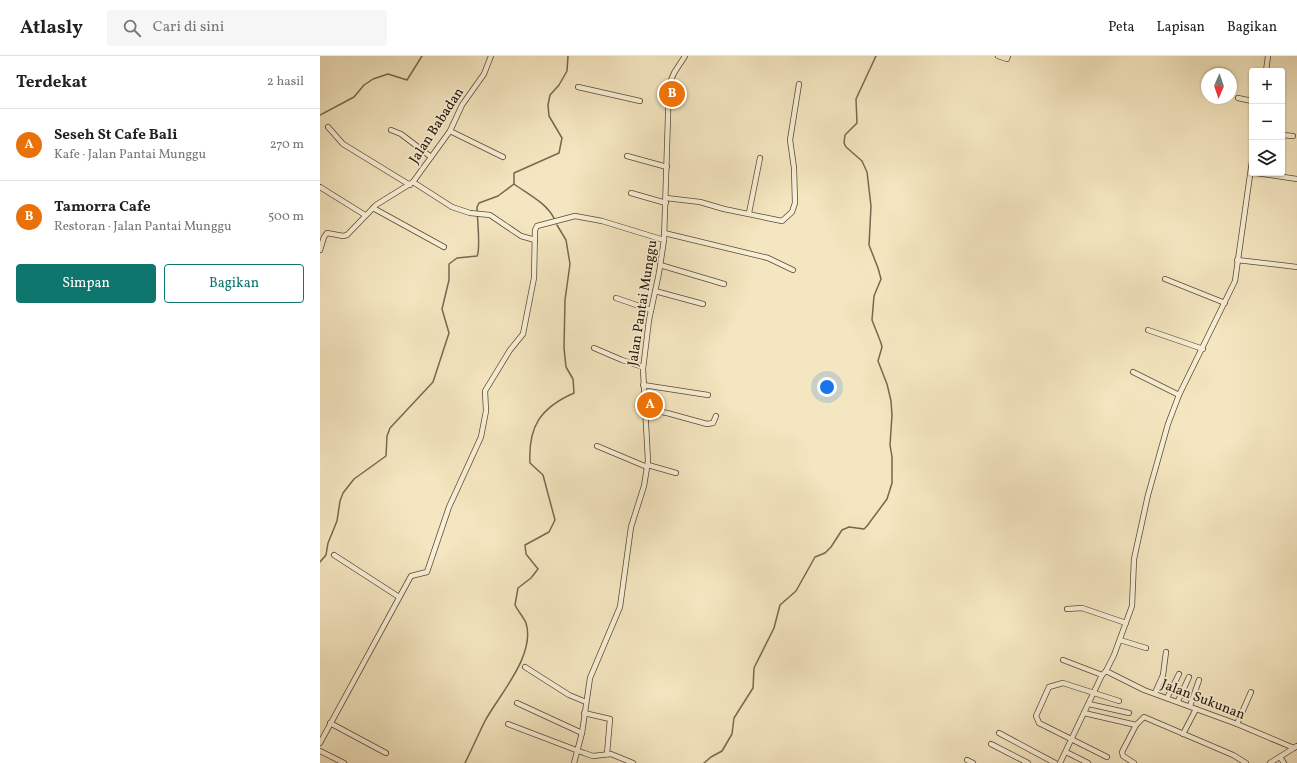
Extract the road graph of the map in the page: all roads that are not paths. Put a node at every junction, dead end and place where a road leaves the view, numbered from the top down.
1 (491, 56) edge
2 (685, 56) edge
3 (998, 56) edge
4 (1008, 56) edge
5 (1268, 56) edge
6 (1266, 68) edge
7 (799, 84) dead end
8 (578, 87) dead end
9 (1238, 98) dead end
10 (1249, 100) edge
11 (640, 101) dead end
12 (328, 127) dead end
13 (391, 130) dead end
14 (450, 131) junction
15 (1285, 135) edge
16 (1293, 136) dead end
17 (627, 156) dead end
18 (431, 157) junction
19 (503, 157) dead end
20 (760, 158) dead end
21 (667, 166) junction
22 (1250, 176) edge
23 (1276, 176) edge
24 (1297, 179) edge
25 (411, 183) junction
26 (320, 187) edge
27 (631, 193) dead end
28 (666, 200) junction
29 (373, 208) junction
30 (749, 213) junction
31 (365, 215) junction
32 (664, 233) junction
33 (535, 240) junction
34 (664, 240) junction
35 (444, 247) dead end
36 (320, 250) edge
37 (1237, 260) junction
38 (660, 265) junction
39 (1297, 267) edge
40 (793, 270) dead end
41 (1165, 279) dead end
42 (724, 284) dead end
43 (655, 291) junction
44 (616, 298) dead end
45 (1224, 303) junction
46 (703, 304) dead end
47 (651, 310) junction
48 (1148, 330) dead end
49 (594, 348) dead end
50 (1203, 349) junction
51 (643, 367) junction
52 (1133, 372) dead end
53 (643, 385) junction
54 (1179, 395) junction
55 (708, 396) dead end
56 (645, 409) junction
57 (716, 416) dead end
58 (597, 446) dead end
59 (648, 466) junction
60 (676, 473) dead end
61 (334, 555) dead end
62 (399, 597) junction
63 (1067, 609) dead end
64 (1126, 623) junction
65 (1120, 640) junction
66 (1146, 648) dead end
67 (1166, 652) dead end
68 (1063, 660) dead end
69 (525, 667) dead end
70 (1106, 671) junction
71 (1179, 674) dead end
72 (1102, 676) junction
73 (1189, 677) dead end
74 (1199, 680) dead end
75 (1251, 692) dead end
76 (1094, 693) junction
77 (1154, 693) junction
78 (1167, 698) junction
79 (1119, 701) dead end
80 (1178, 701) junction
81 (586, 702) junction
82 (517, 703) dead end
83 (1089, 704) junction
84 (1190, 706) junction
85 (1196, 709) junction
86 (1129, 713) dead end
87 (584, 714) junction
88 (1084, 714) junction
89 (330, 723) junction
90 (508, 724) dead end
91 (1237, 724) junction
92 (1136, 725) junction
93 (582, 733) junction
94 (999, 733) dead end
95 (1184, 734) junction
96 (1073, 739) junction
97 (320, 743) edge
98 (991, 744) dead end
99 (1295, 747) edge
100 (578, 750) junction
101 (320, 751) edge
102 (1066, 752) junction
103 (386, 753) dead end
104 (607, 754) junction
105 (1107, 757) dead end
106 (1280, 757) junction
107 (967, 760) dead end
108 (344, 763) edge
109 (574, 763) edge
110 (632, 763) edge
111 (973, 763) edge
112 (1028, 763) edge
113 (1055, 763) edge
114 (1060, 763) edge
115 (1088, 763) edge
116 (1134, 763) edge
117 (1246, 763) edge
118 (1270, 763) edge
119 (1284, 763) edge

1 - 14 street, Jalan Babadan
2 - 21 street, Jalan Pantai Munggu
3 - 4 street
5 - 6 street
7 - 30 street
8 - 11 street
9 - 10 street
12 - 25 street
13 - 18 street
14 - 18 street, Jalan Babadan
14 - 19 street
15 - 16 street
17 - 21 street
18 - 25 street, Jalan Babadan
20 - 30 street
21 - 28 street, Jalan Pantai Munggu
22 - 37 street
23 - 24 street
25 - 29 street, Jalan Babadan
25 - 33 street
26 - 31 street
27 - 28 street
28 - 30 street
28 - 32 street, Jalan Pantai Munggu
29 - 31 street, Jalan Babadan
29 - 35 street
31 - 36 street, Jalan Babadan
32 - 34 street, Jalan Pantai Munggu
32 - 40 street
33 - 34 street
33 - 62 street
34 - 38 street, Jalan Pantai Munggu
37 - 39 street
37 - 45 street
38 - 42 street
38 - 43 street, Jalan Pantai Munggu
41 - 45 street
43 - 46 street
43 - 47 street, Jalan Pantai Munggu
44 - 47 street
45 - 50 street
47 - 51 street, Jalan Pantai Munggu
48 - 50 street
49 - 51 street
50 - 54 street
51 - 53 street, Jalan Pantai Munggu
52 - 54 street
53 - 55 street
53 - 56 street, Jalan Pantai Munggu
54 - 64 street
56 - 57 street
56 - 59 street, Jalan Pantai Munggu
58 - 59 street
59 - 60 street
59 - 81 street, Jalan Pantai Munggu
61 - 62 street
62 - 89 street
63 - 64 street
64 - 65 street
65 - 66 street
65 - 70 street
67 - 77 street
68 - 72 street
69 - 81 street
70 - 72 street
70 - 77 street, Jalan Sukunan
71 - 78 street
72 - 76 street
73 - 80 street
74 - 84 street
75 - 91 street
76 - 79 street
76 - 83 street
76 - 96 street
77 - 78 street, Jalan Sukunan
78 - 80 street, Jalan Sukunan
80 - 84 street, Jalan Sukunan
81 - 87 street, Jalan Pantai Munggu
82 - 93 street
83 - 86 street
83 - 88 street
84 - 85 street, Jalan Sukunan
85 - 91 street, Jalan Sukunan
85 - 95 street
87 - 93 street, Jalan Pantai Munggu
87 - 104 street
88 - 92 street
88 - 96 street
89 - 97 street
89 - 103 street
90 - 100 street
91 - 99 street, Jalan Sukunan
92 - 95 street
92 - 116 street
93 - 100 street, Jalan Pantai Munggu
94 - 113 street
95 - 117 street
96 - 102 street
96 - 105 street
98 - 112 street
99 - 106 street
100 - 104 street
100 - 109 street, Jalan Pantai Munggu
101 - 108 street
102 - 114 street
102 - 115 street
104 - 110 street
106 - 118 street
106 - 119 street
107 - 111 street

